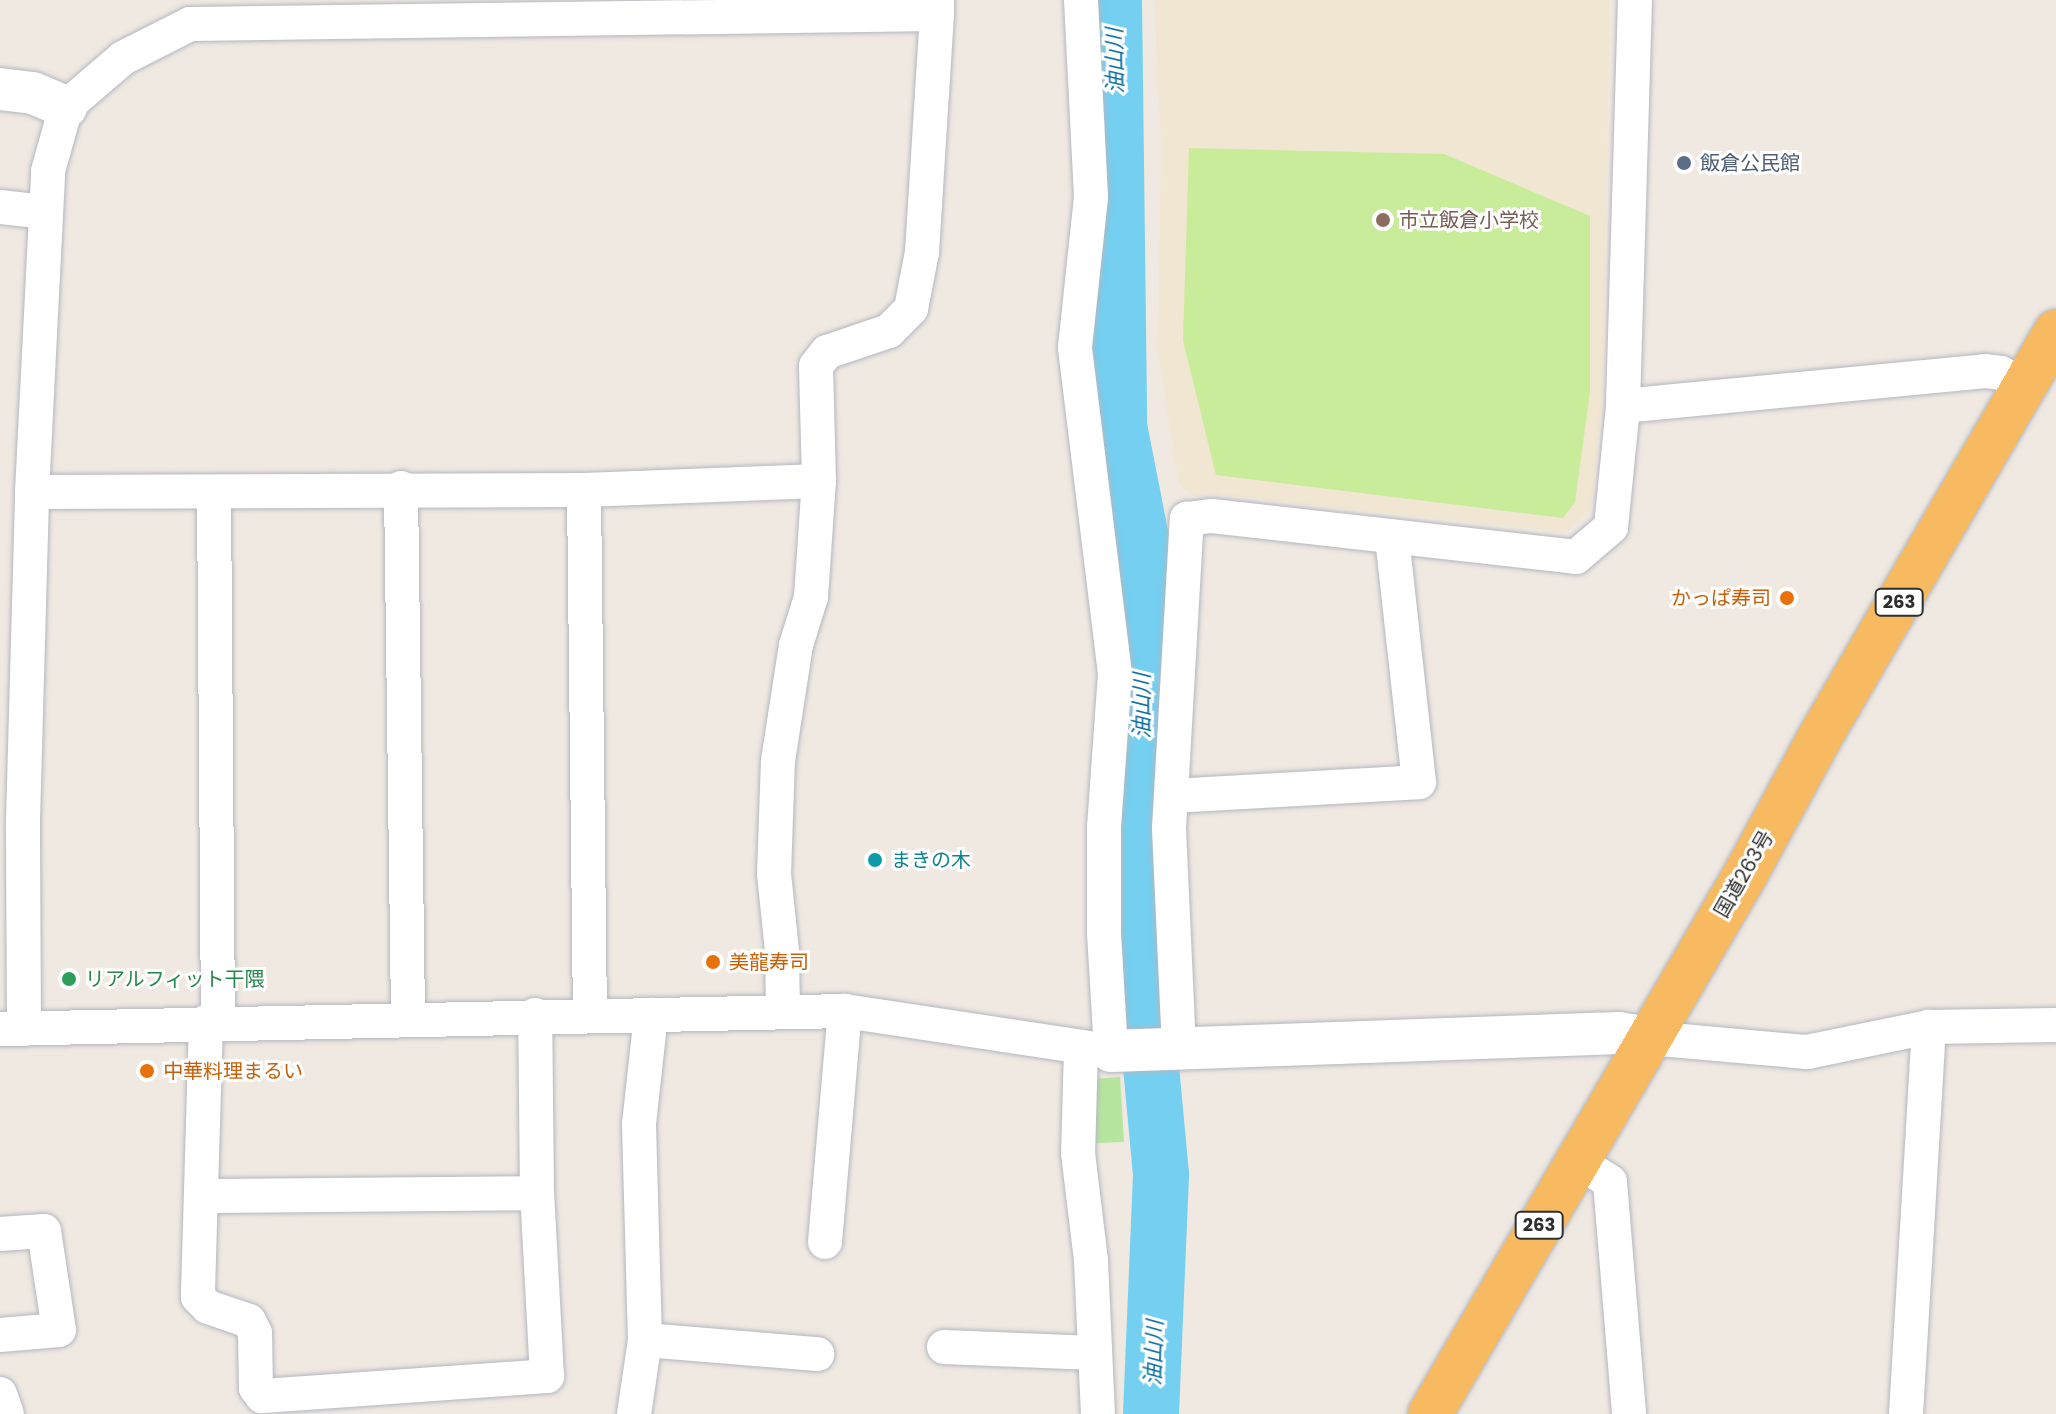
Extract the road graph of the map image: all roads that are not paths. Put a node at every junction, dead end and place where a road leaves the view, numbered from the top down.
1 (1081, 0) edge
2 (1635, 0) edge
3 (937, 7) edge
4 (0, 89) edge
5 (66, 107) junction
6 (0, 207) edge
7 (46, 212) junction
8 (2056, 332) edge
9 (2024, 386) junction
10 (1623, 406) junction
11 (819, 481) junction
12 (401, 488) junction
13 (584, 490) junction
14 (32, 492) junction
15 (214, 492) junction
16 (15, 526) edge
17 (1392, 536) junction
18 (1171, 796) junction
19 (783, 1011) junction
20 (845, 1011) junction
21 (535, 1015) junction
22 (590, 1015) junction
23 (651, 1015) junction
24 (408, 1019) junction
25 (212, 1022) junction
26 (2056, 1025) edge
27 (1929, 1027) junction
28 (12, 1029) edge
29 (1649, 1038) junction
30 (1179, 1049) junction
31 (1096, 1050) junction
32 (1577, 1161) junction
33 (537, 1193) junction
34 (203, 1196) junction
35 (0, 1234) edge
36 (825, 1242) dead end
37 (0, 1335) edge
38 (645, 1340) junction
39 (944, 1347) dead end
40 (1094, 1353) junction
41 (817, 1354) dead end
42 (0, 1394) edge
43 (7, 1414) edge
44 (634, 1414) edge
45 (1098, 1414) edge
46 (1430, 1414) edge
47 (1629, 1414) edge
48 (1906, 1414) edge

1 - 31 street
2 - 10 street
3 - 5 street
3 - 11 street
4 - 5 street
5 - 7 street
6 - 7 street
7 - 14 street
8 - 9 highway, 国道263号 / 263
9 - 10 street
9 - 29 highway, 国道263号 / 263
10 - 17 street
11 - 13 street
11 - 19 street
12 - 13 street
12 - 15 street
12 - 24 street
13 - 22 street
14 - 15 street
14 - 16 street
15 - 25 street
16 - 28 street
17 - 18 street
17 - 18 street
18 - 30 street
19 - 20 street
19 - 23 street
20 - 31 street
20 - 36 street
21 - 22 street
21 - 24 street
21 - 33 street
22 - 23 street
23 - 38 street
24 - 25 street
25 - 28 street
25 - 34 street
26 - 27 street
27 - 29 street
27 - 48 street
29 - 30 street
29 - 32 highway, 国道263号 / 263
30 - 31 street
31 - 40 street
32 - 46 highway, 国道263号 / 263
32 - 47 street
33 - 34 street
33 - 34 street
35 - 37 street
38 - 41 street
38 - 44 street
39 - 40 street
40 - 45 street
42 - 43 street

